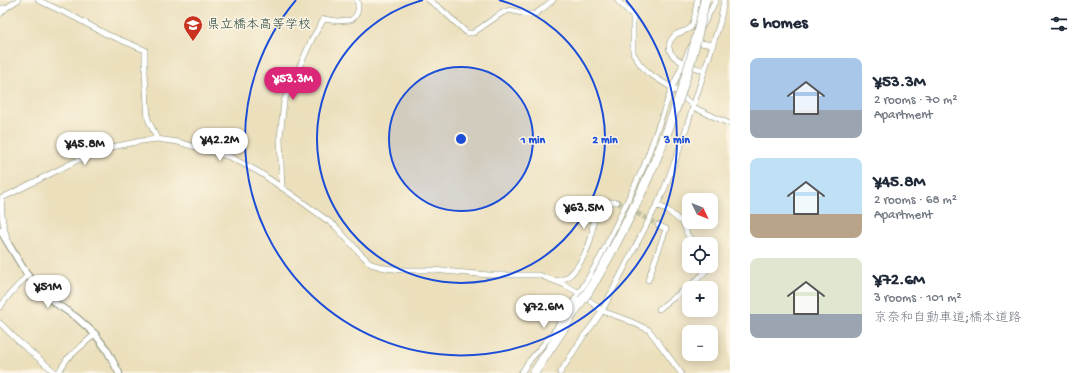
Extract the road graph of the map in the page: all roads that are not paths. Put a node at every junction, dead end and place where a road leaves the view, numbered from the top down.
1 (18, 0) edge
2 (38, 0) edge
3 (357, 0) edge
4 (429, 0) edge
5 (553, 0) edge
6 (617, 0) edge
7 (697, 0) edge
8 (705, 0) edge
9 (716, 0) edge
10 (724, 0) edge
11 (3, 8) edge
12 (0, 14) edge
13 (693, 42) junction
14 (713, 45) junction
15 (683, 62) junction
16 (705, 71) junction
17 (672, 88) junction
18 (693, 107) junction
19 (730, 124) edge
20 (157, 139) junction
21 (282, 188) junction
22 (617, 202) dead end
23 (657, 205) junction
24 (658, 225) tunnel mouth
25 (0, 230) edge
26 (689, 237) edge
27 (10, 246) junction
28 (704, 273) edge
29 (28, 275) junction
30 (648, 280) dead end
31 (554, 281) junction
32 (583, 295) junction
33 (0, 307) edge
34 (659, 309) dead end
35 (602, 311) junction
36 (0, 323) edge
37 (95, 334) junction
38 (57, 373) edge
39 (119, 373) edge
40 (521, 373) edge
41 (534, 373) edge
42 (560, 373) edge
43 (681, 373) edge

1 - 11 street
2 - 20 street
3 - 21 street
4 - 5 street
6 - 17 street
7 - 15 street
8 - 32 highway, bridge
9 - 13 street
10 - 14 street
11 - 12 street
13 - 14 street
13 - 15 street
14 - 16 street
15 - 16 street
15 - 17 street
16 - 18 street
17 - 18 street
17 - 32 street
18 - 19 street
18 - 23 street
20 - 21 street
20 - 27 street
21 - 31 street
22 - 31 street
23 - 26 street
23 - 35 street
24 - 30 street
25 - 27 street
27 - 29 street
28 - 34 street
29 - 33 street
29 - 37 street
31 - 32 street
32 - 35 street
32 - 40 street
32 - 41 highway
35 - 42 street
35 - 43 street
36 - 38 street
37 - 38 street
37 - 39 street

